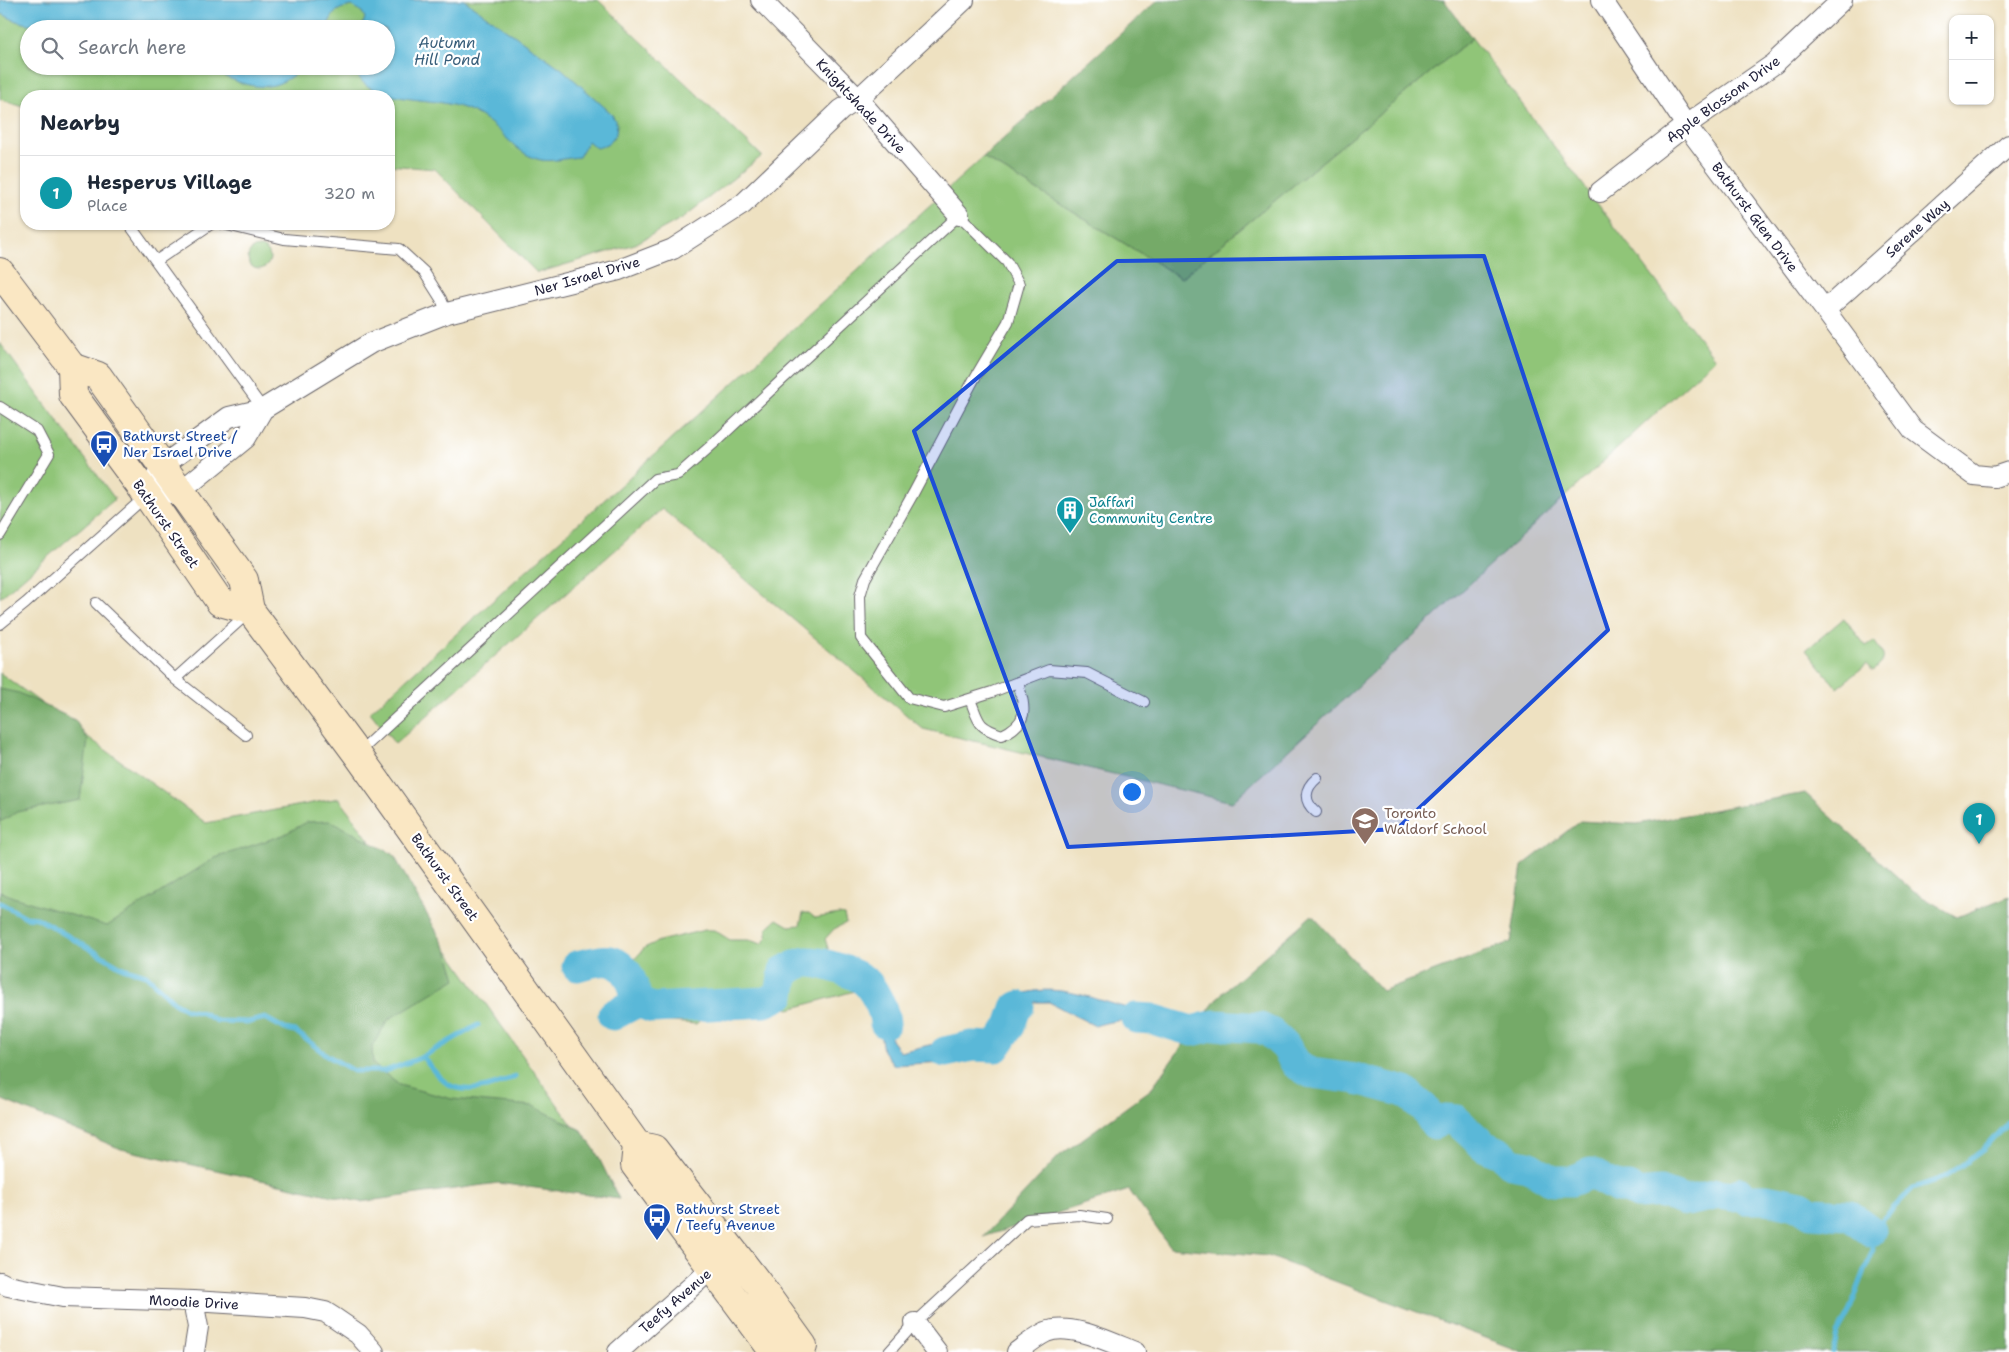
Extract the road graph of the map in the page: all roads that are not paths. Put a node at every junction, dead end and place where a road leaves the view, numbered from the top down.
1 (761, 0) edge
2 (964, 0) edge
3 (1602, 0) edge
4 (1842, 0) edge
5 (858, 99) junction
6 (1686, 125) junction
7 (2009, 145) edge
8 (1600, 192) dead end
9 (959, 215) junction
10 (133, 230) edge
11 (203, 230) edge
12 (247, 230) edge
13 (156, 261) junction
14 (0, 272) edge
15 (1825, 310) junction
16 (447, 313) junction
17 (72, 367) junction
18 (0, 407) edge
19 (263, 409) junction
20 (162, 466) junction
21 (2009, 472) edge
22 (181, 492) junction
23 (147, 496) junction
24 (0, 535) edge
25 (96, 603) dead end
26 (250, 610) junction
27 (0, 624) edge
28 (175, 679) junction
29 (1018, 682) junction
30 (970, 699) junction
31 (1144, 702) dead end
32 (246, 735) dead end
33 (357, 754) junction
34 (1318, 778) dead end
35 (1316, 812) dead end
36 (1107, 1219) dead end
37 (723, 1259) junction
38 (0, 1282) edge
39 (193, 1300) junction
40 (915, 1323) junction
41 (194, 1352) edge
42 (374, 1352) edge
43 (618, 1352) edge
44 (774, 1352) edge
45 (801, 1352) edge
46 (889, 1352) edge
47 (937, 1352) edge
48 (1017, 1352) edge
49 (1135, 1352) edge

1 - 5 street, Knightshade Drive
2 - 5 street, Ner Israel Drive
3 - 6 street, Bathurst Glen Drive
4 - 6 street, Apple Blossom Drive
5 - 9 street, Knightshade Drive
5 - 16 street, Ner Israel Drive
6 - 8 street, Apple Blossom Drive
6 - 15 street, Bathurst Glen Drive
7 - 15 street, Serene Way
9 - 30 lane
9 - 33 lane
10 - 13 lane
11 - 13 lane
12 - 16 lane
13 - 19 lane
14 - 17 main road
15 - 21 street, Bathurst Glen Drive
16 - 19 street, Ner Israel Drive
17 - 20 main road, Bathurst Street
17 - 23 main road, Bathurst Street
18 - 24 lane
19 - 20 street, Ner Israel Drive
19 - 22 street, Ner Israel Drive
20 - 22 main road, Bathurst Street
20 - 23 street, Ner Israel Drive
22 - 23 street
22 - 26 main road, Bathurst Street
23 - 26 main road, Bathurst Street
23 - 27 lane
25 - 28 lane
26 - 28 lane
26 - 33 main road, Bathurst Street
28 - 32 lane
29 - 30 lane
29 - 30 lane
29 - 31 lane
33 - 37 main road, Bathurst Street
34 - 35 lane
36 - 40 lane
37 - 43 street, Teefy Avenue
37 - 44 main road, Bathurst Street
37 - 45 main road, Bathurst Street
38 - 39 street, Moodie Drive
39 - 41 street
39 - 42 street, Moodie Drive
40 - 46 lane
40 - 47 street
48 - 49 street

